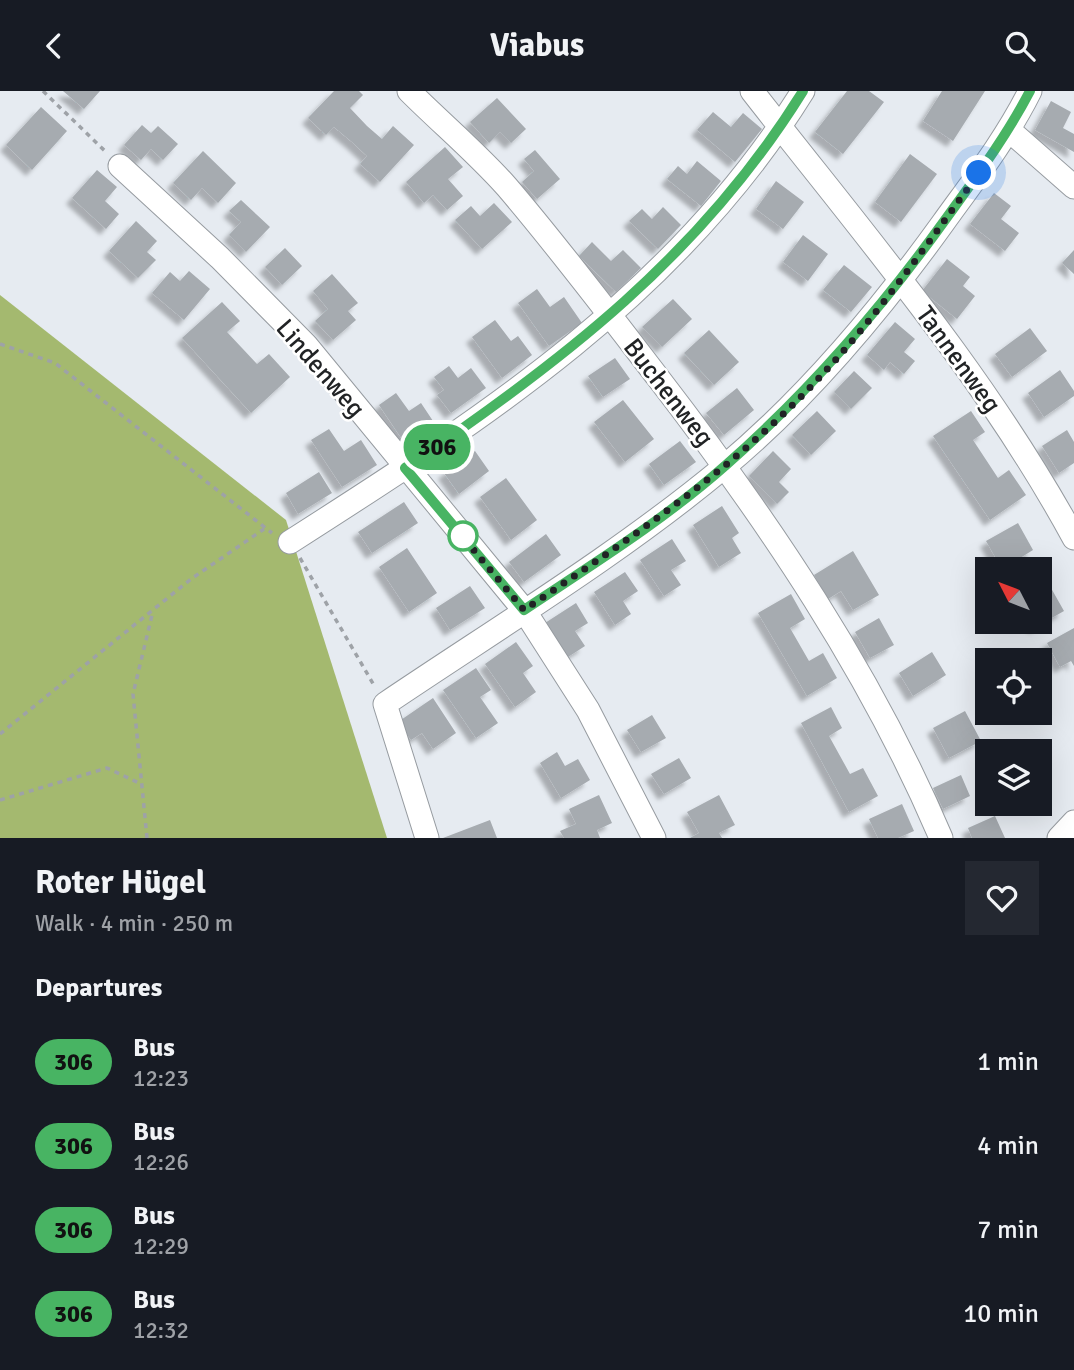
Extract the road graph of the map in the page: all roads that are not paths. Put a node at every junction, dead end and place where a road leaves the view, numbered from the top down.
1 (409, 91) edge
2 (752, 91) edge
3 (803, 91) edge
4 (1030, 91) edge
5 (780, 128) junction
6 (1010, 131) junction
7 (120, 166) road end
8 (1074, 187) edge
9 (902, 279) junction
10 (611, 317) junction
11 (726, 465) junction
12 (405, 468) junction
13 (1074, 538) edge
14 (290, 542) road end
15 (524, 610) junction
16 (1074, 822) edge
17 (427, 838) edge
18 (654, 838) edge
19 (941, 838) edge
20 (1059, 838) edge

1 - 10 street, Buchenweg
2 - 5 street, Tannenweg
3 - 5 street
4 - 6 street
5 - 9 street, Tannenweg
5 - 10 street
6 - 8 street
6 - 9 street
7 - 12 street, Lindenweg
9 - 11 street
9 - 13 street, Tannenweg
10 - 11 street, Buchenweg
10 - 12 street
11 - 15 street
11 - 19 street, Buchenweg
12 - 14 street
12 - 15 street, Lindenweg
15 - 17 street
15 - 18 street, Lindenweg
16 - 20 street

